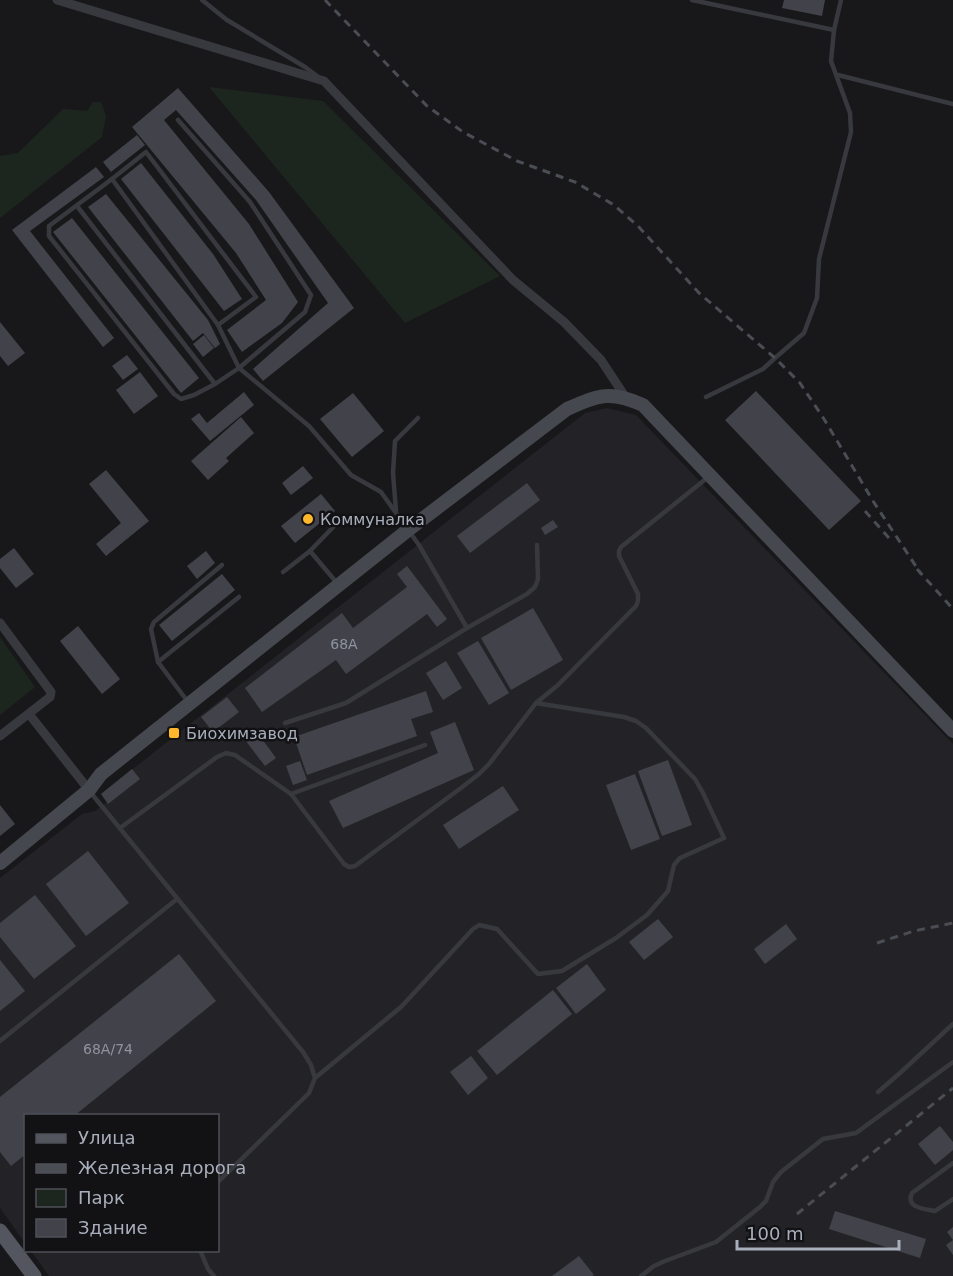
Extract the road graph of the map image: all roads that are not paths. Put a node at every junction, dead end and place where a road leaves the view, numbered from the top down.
1 (57, 0) edge
2 (202, 0) edge
3 (692, 0) edge
4 (841, 0) edge
5 (834, 30) junction
6 (838, 75) junction
7 (324, 81) junction
8 (953, 104) edge
9 (178, 120) dead end
10 (112, 179) junction
11 (77, 206) junction
12 (218, 325) junction
13 (238, 368) junction
14 (215, 384) junction
15 (705, 397) dead end
16 (626, 398) junction
17 (417, 418) dead end
18 (710, 476) junction
19 (396, 513) junction
20 (340, 520) dead end
21 (408, 530) junction
22 (537, 545) dead end
23 (310, 551) junction
24 (222, 566) dead end
25 (283, 572) dead end
26 (339, 584) junction
27 (239, 597) dead end
28 (0, 624) edge
29 (467, 628) junction
30 (158, 662) junction
31 (536, 703) junction
32 (190, 704) junction
33 (29, 714) junction
34 (285, 723) dead end
35 (953, 731) edge
36 (0, 736) edge
37 (425, 745) dead end
38 (89, 790) junction
39 (291, 794) junction
40 (120, 828) junction
41 (0, 863) edge
42 (177, 899) junction
43 (953, 1024) edge
44 (0, 1041) edge
45 (953, 1062) edge
46 (315, 1078) junction
47 (878, 1092) dead end
48 (953, 1163) edge
49 (219, 1181) edge
50 (953, 1199) edge
51 (0, 1231) edge
52 (200, 1252) edge
53 (34, 1276) edge
54 (214, 1276) edge
55 (641, 1276) edge

1 - 7 street
2 - 7 lane
3 - 5 lane
4 - 5 lane
5 - 6 lane
6 - 8 lane
6 - 15 lane
7 - 16 street
9 - 13 lane
10 - 11 lane
10 - 12 lane
10 - 12 lane
11 - 14 lane
11 - 14 lane
12 - 13 lane
13 - 14 lane
13 - 19 lane
16 - 18 main road
16 - 21 main road
17 - 19 lane
18 - 31 lane
18 - 35 main road
19 - 21 lane
20 - 23 lane
21 - 26 main road
21 - 29 lane
22 - 29 lane
23 - 25 lane
23 - 26 lane
24 - 30 lane
26 - 32 main road
27 - 30 lane
28 - 33 street
29 - 34 lane
30 - 32 lane
31 - 39 lane
31 - 46 lane
32 - 38 main road
33 - 36 street
33 - 38 street
37 - 39 lane
38 - 40 lane
38 - 41 main road
39 - 40 lane
40 - 42 lane
42 - 44 lane
42 - 46 lane
43 - 47 lane
45 - 55 lane
46 - 49 lane
48 - 50 lane
51 - 53 main road
52 - 54 lane

